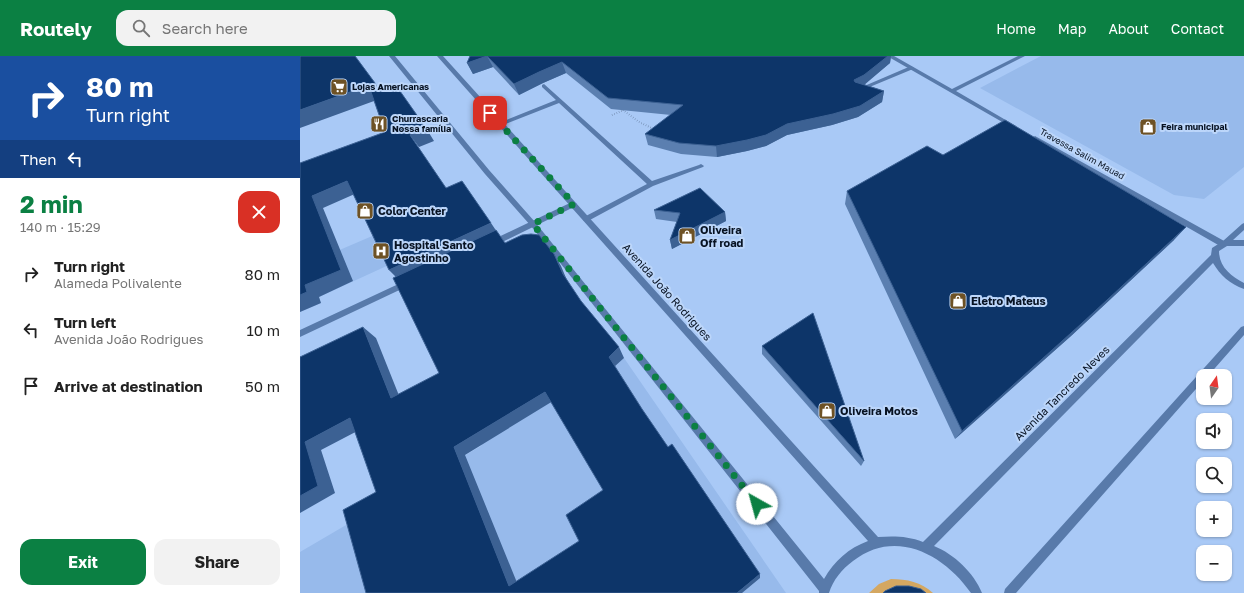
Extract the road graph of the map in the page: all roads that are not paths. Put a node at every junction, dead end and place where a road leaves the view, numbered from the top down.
1 (392, 56) edge
2 (440, 56) edge
3 (890, 56) edge
4 (1022, 56) edge
5 (911, 68) junction
6 (544, 86) edge
7 (857, 91) edge
8 (952, 91) junction
9 (560, 101) junction
10 (501, 124) junction
11 (1021, 130) edge
12 (1028, 134) edge
13 (701, 166) dead end
14 (651, 184) junction
15 (574, 204) junction
16 (586, 219) junction
17 (533, 224) junction
18 (1244, 226) edge
19 (1244, 243) edge
20 (1224, 244) junction
21 (484, 247) edge
22 (1214, 256) junction
23 (413, 281) edge
24 (1244, 286) edge
25 (1244, 329) edge
26 (300, 334) edge
27 (877, 542) junction
28 (926, 546) junction
29 (825, 591) edge
30 (977, 593) edge
31 (1009, 593) edge

1 - 17 street
2 - 10 street, Avenida João Rodrigues
3 - 5 street
4 - 8 street
5 - 7 street
5 - 8 street
6 - 9 street
8 - 11 street
9 - 10 street
9 - 14 street
10 - 15 street, Avenida João Rodrigues
12 - 20 street, Travessa Salim Mauad
13 - 14 street
14 - 16 street
15 - 16 street, Avenida João Rodrigues
15 - 17 street
16 - 27 street, Avenida João Rodrigues
17 - 21 street
17 - 29 street
18 - 20 street
19 - 20 street
20 - 22 street, Avenida Tancredo Neves
22 - 24 street
22 - 28 street, Avenida Tancredo Neves
23 - 26 street
25 - 31 street
27 - 28 street
27 - 29 street
28 - 30 street

